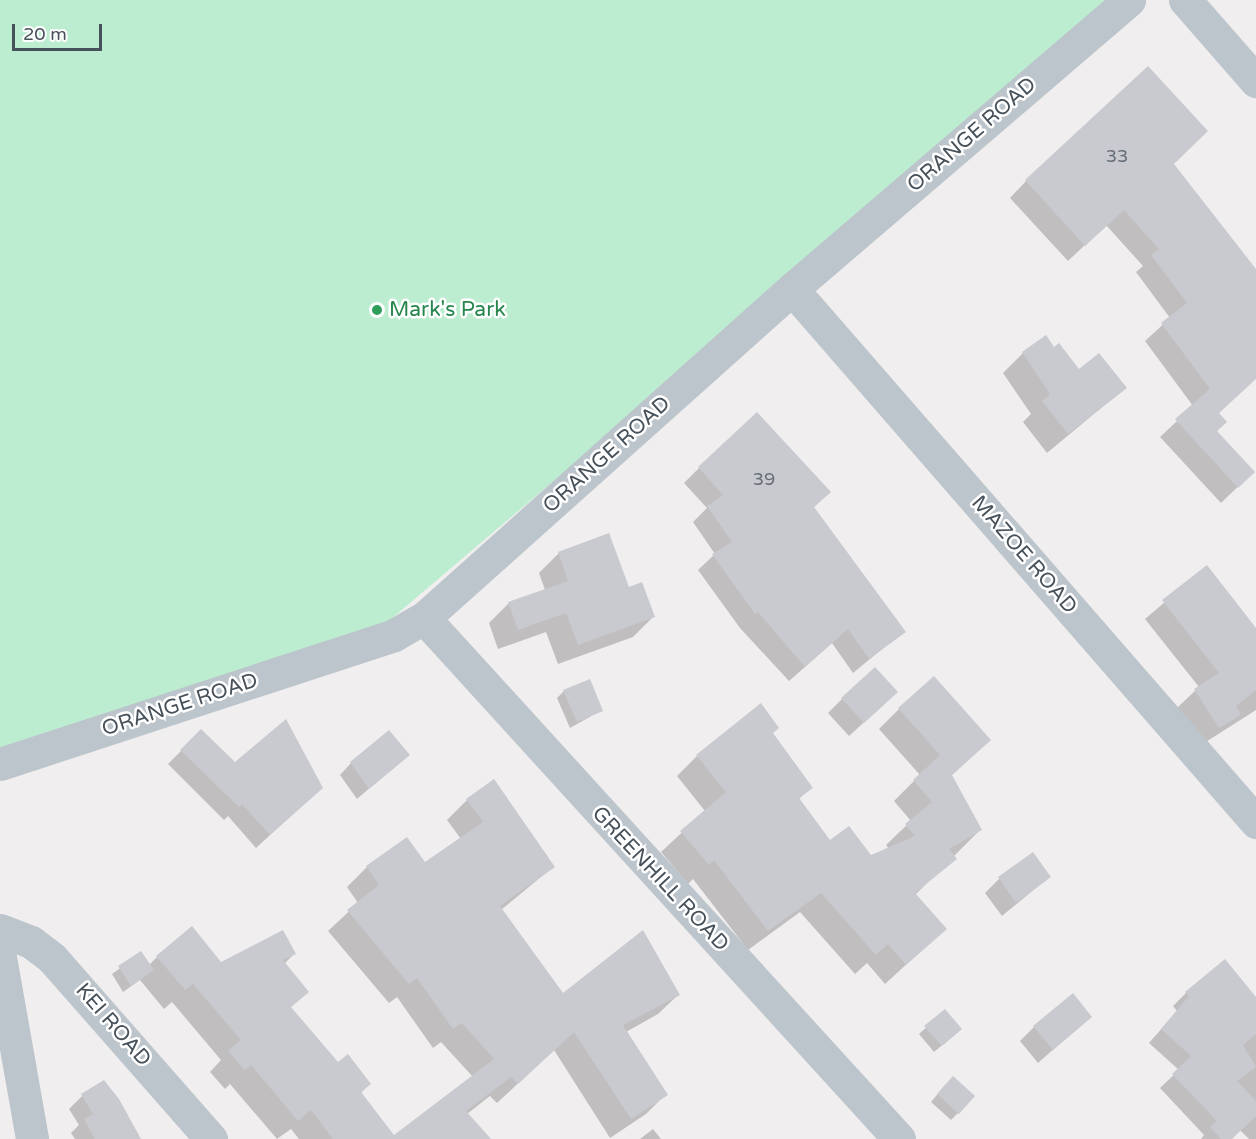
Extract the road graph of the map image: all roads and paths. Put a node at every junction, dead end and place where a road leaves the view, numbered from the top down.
1 (1129, 0) edge
2 (1185, 0) edge
3 (1256, 81) edge
4 (792, 289) junction
5 (424, 618) junction
6 (0, 764) edge
7 (1256, 822) edge
8 (0, 930) edge
9 (0, 957) edge
10 (32, 1139) edge
11 (211, 1139) edge
12 (899, 1139) edge

1 - 4 street, ORANGE ROAD
2 - 3 street
4 - 5 street, ORANGE ROAD
4 - 7 street, MAZOE ROAD
5 - 6 street, ORANGE ROAD
5 - 12 street, GREENHILL ROAD
8 - 11 street, KEI ROAD
9 - 10 street

